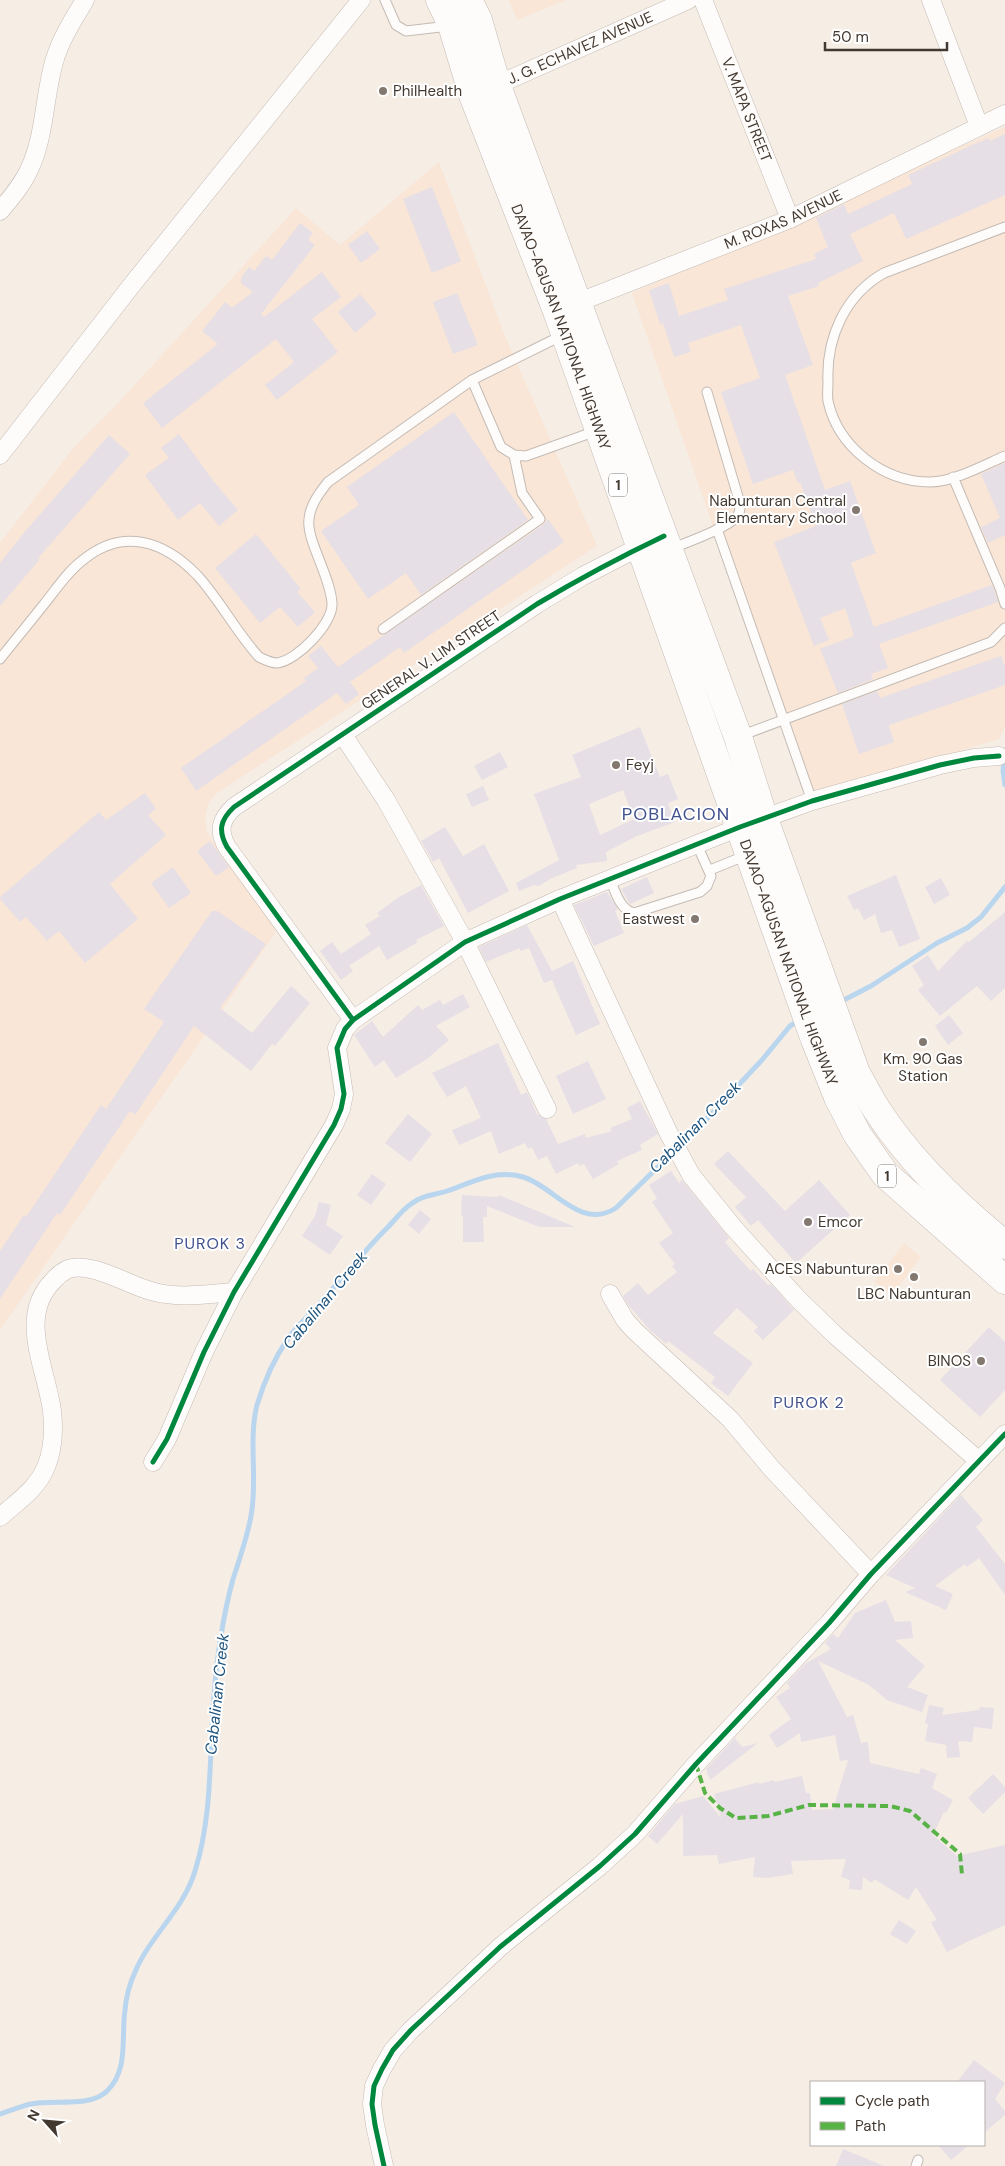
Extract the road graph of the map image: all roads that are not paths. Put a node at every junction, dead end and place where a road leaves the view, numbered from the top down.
1 (85, 0) edge
2 (361, 0) edge
3 (386, 0) edge
4 (440, 0) edge
5 (468, 0) edge
6 (688, 0) edge
7 (703, 0) edge
8 (931, 0) edge
9 (452, 26) junction
10 (485, 90) junction
11 (1005, 114) edge
12 (979, 126) junction
13 (0, 211) edge
14 (790, 219) junction
15 (1005, 227) edge
16 (566, 316) junction
17 (472, 380) junction
18 (707, 392) dead end
19 (598, 430) junction
20 (0, 454) edge
21 (514, 456) junction
22 (1005, 456) edge
23 (953, 478) junction
24 (717, 529) junction
25 (655, 550) junction
26 (1005, 604) edge
27 (1005, 628) edge
28 (382, 629) dead end
29 (0, 659) edge
30 (783, 720) junction
31 (343, 735) junction
32 (738, 737) junction
33 (998, 756) dead end
34 (812, 801) junction
35 (752, 823) junction
36 (697, 845) junction
37 (762, 849) junction
38 (710, 870) junction
39 (610, 879) junction
40 (560, 898) junction
41 (465, 942) junction
42 (353, 1020) junction
43 (548, 1109) dead end
44 (1005, 1245) edge
45 (1005, 1280) edge
46 (234, 1292) junction
47 (610, 1294) dead end
48 (1005, 1434) edge
49 (979, 1461) junction
50 (153, 1462) dead end
51 (0, 1517) edge
52 (871, 1574) junction
53 (384, 2166) edge

1 - 13 street
2 - 20 street
3 - 9 lane
4 - 9 highway, DAVAO-AGUSAN NATIONAL HIGHWAY / 1
5 - 10 highway, DAVAO-AGUSAN NATIONAL HIGHWAY / 1
6 - 10 street, J. G. ECHAVEZ AVENUE
7 - 14 street, V. MAPA STREET
8 - 12 street
9 - 10 highway, DAVAO-AGUSAN NATIONAL HIGHWAY / 1
10 - 16 highway, DAVAO-AGUSAN NATIONAL HIGHWAY / 1
11 - 12 street, M. ROXAS AVENUE
12 - 14 street, M. ROXAS AVENUE
14 - 16 street, M. ROXAS AVENUE
15 - 23 lane
16 - 17 lane
16 - 19 highway, DAVAO-AGUSAN NATIONAL HIGHWAY / 1
16 - 25 highway, DAVAO-AGUSAN NATIONAL HIGHWAY / 1
17 - 21 lane
17 - 29 lane
18 - 24 lane
19 - 21 lane
19 - 25 highway, DAVAO-AGUSAN NATIONAL HIGHWAY / 1
21 - 28 lane
22 - 23 lane
23 - 26 lane
24 - 25 lane
24 - 30 lane
25 - 31 street, GENERAL V. LIM STREET
25 - 32 highway, DAVAO-AGUSAN NATIONAL HIGHWAY / 1
25 - 35 highway, DAVAO-AGUSAN NATIONAL HIGHWAY / 1
27 - 30 lane
30 - 32 lane
30 - 34 lane
31 - 41 street
31 - 42 street, GENERAL V. LIM STREET
32 - 35 highway, DAVAO-AGUSAN NATIONAL HIGHWAY / 1
33 - 34 street
34 - 35 street
35 - 36 street
35 - 37 highway, DAVAO-AGUSAN NATIONAL HIGHWAY / 1
36 - 38 lane
36 - 39 street
37 - 38 lane
37 - 44 highway, DAVAO-AGUSAN NATIONAL HIGHWAY / 1
37 - 45 highway, DAVAO-AGUSAN NATIONAL HIGHWAY / 1
38 - 39 lane
39 - 40 street
40 - 41 street
40 - 49 street
41 - 42 street
41 - 43 street
42 - 46 street
46 - 50 street
46 - 51 street
47 - 52 street
48 - 49 street
49 - 52 street
52 - 53 street

